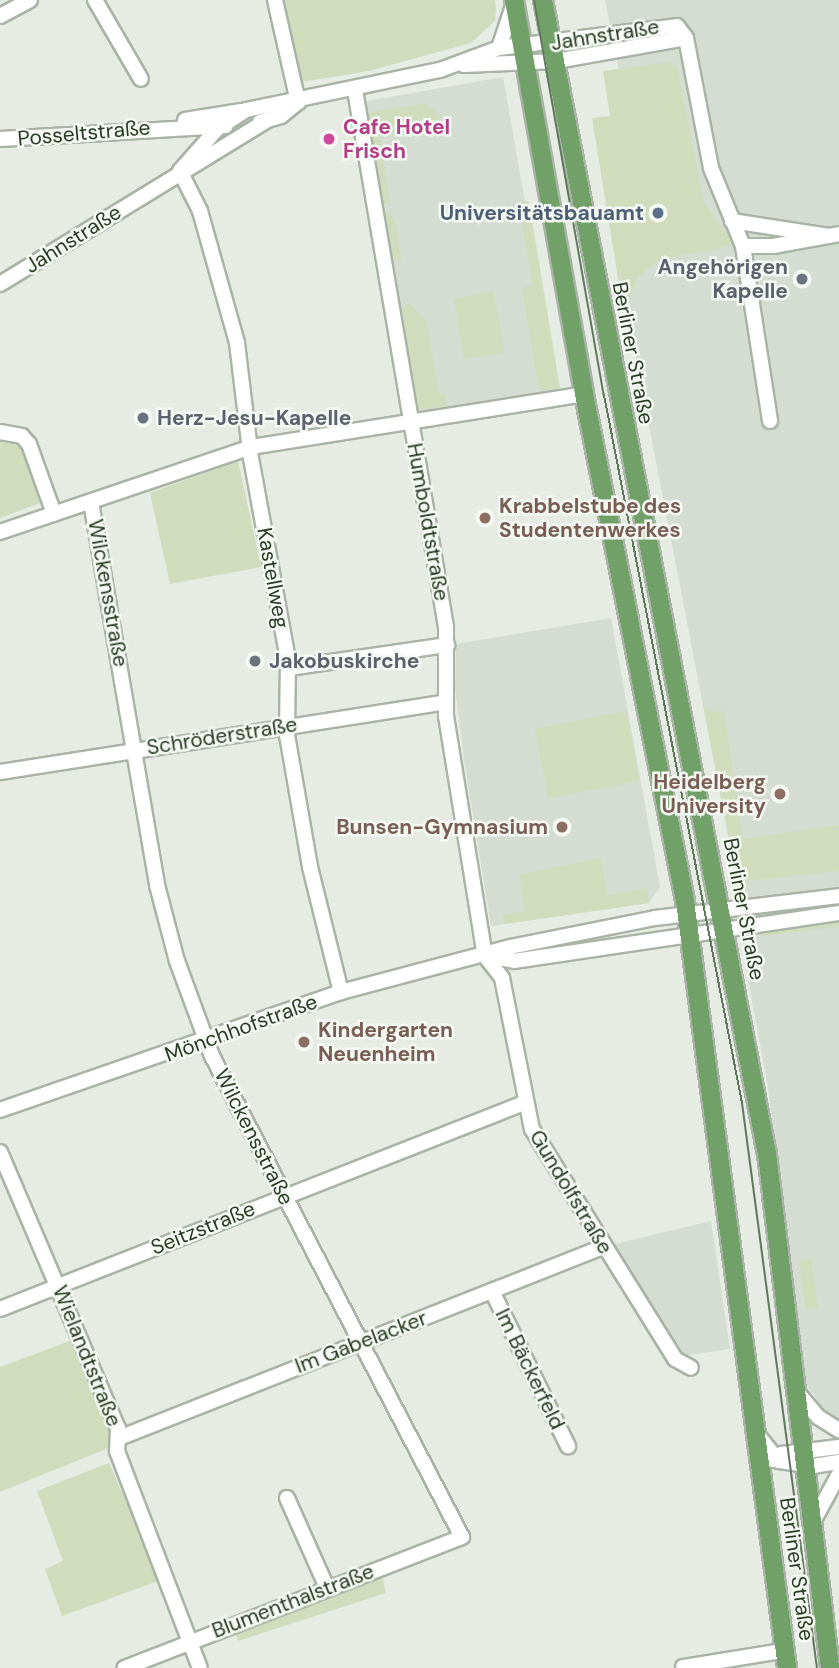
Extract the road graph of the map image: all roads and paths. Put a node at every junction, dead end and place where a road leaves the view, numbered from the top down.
1 (30, 0) edge
2 (95, 0) edge
3 (275, 0) edge
4 (514, 0) edge
5 (543, 0) edge
6 (0, 16) edge
7 (499, 48) junction
8 (554, 52) junction
9 (525, 55) junction
10 (460, 65) junction
11 (141, 79) dead end
12 (355, 90) junction
13 (298, 102) junction
14 (246, 110) junction
15 (268, 120) junction
16 (167, 126) junction
17 (222, 126) junction
18 (0, 139) edge
19 (180, 170) junction
20 (732, 221) junction
21 (834, 235) edge
22 (743, 246) junction
23 (1, 287) edge
24 (584, 394) junction
25 (770, 421) dead end
26 (412, 423) junction
27 (0, 432) edge
28 (251, 447) junction
29 (91, 502) junction
30 (54, 514) junction
31 (0, 532) edge
32 (447, 645) junction
33 (289, 668) junction
34 (445, 702) junction
35 (287, 725) junction
36 (136, 750) junction
37 (0, 772) edge
38 (839, 896) edge
39 (721, 911) junction
40 (839, 913) edge
41 (687, 915) junction
42 (725, 930) junction
43 (690, 935) junction
44 (485, 956) junction
45 (341, 992) junction
46 (206, 1041) junction
47 (524, 1103) junction
48 (0, 1110) edge
49 (0, 1152) edge
50 (284, 1195) junction
51 (603, 1247) junction
52 (58, 1286) junction
53 (492, 1291) junction
54 (0, 1309) edge
55 (360, 1342) junction
56 (691, 1368) dead end
57 (798, 1393) junction
58 (839, 1430) edge
59 (756, 1433) junction
60 (119, 1438) junction
61 (568, 1446) dead end
62 (839, 1447) edge
63 (775, 1457) junction
64 (805, 1458) junction
65 (839, 1462) edge
66 (839, 1475) edge
67 (761, 1476) junction
68 (287, 1498) dead end
69 (814, 1520) junction
70 (462, 1537) joint
71 (327, 1588) junction
72 (190, 1642) junction
73 (776, 1652) dead end
74 (683, 1667) edge
75 (124, 1668) edge
76 (200, 1668) edge
77 (787, 1668) edge
78 (830, 1668) edge

1 - 6 street
2 - 11 street
3 - 13 street
4 - 7 street
4 - 9 main road, Berliner Straße
5 - 8 main road, Berliner Straße
7 - 9 street, Jahnstraße
7 - 10 street, Jahnstraße
8 - 9 street, Jahnstraße
8 - 20 street, Jahnstraße
8 - 39 main road, Berliner Straße
9 - 10 street, Jahnstraße
9 - 24 main road, Berliner Straße
10 - 12 street, Jahnstraße
12 - 13 street, Jahnstraße
12 - 26 street, Humboldtstraße
13 - 14 street, Jahnstraße
13 - 15 street, Jahnstraße
14 - 16 street, Posseltstraße
14 - 17 street, Jahnstraße
15 - 17 street, Jahnstraße
15 - 19 street, Jahnstraße
16 - 17 street, Posseltstraße
16 - 18 street, Posseltstraße
17 - 19 street, Jahnstraße
19 - 23 street, Jahnstraße
19 - 28 street, Kastellweg
20 - 21 street
20 - 22 street
21 - 22 street
22 - 25 street
24 - 26 street
24 - 41 main road, Berliner Straße
26 - 28 street
26 - 32 street, Humboldtstraße
27 - 30 street
28 - 29 street
28 - 33 street, Kastellweg
29 - 30 street
29 - 36 street, Wilckensstraße
30 - 31 street
32 - 33 street
32 - 34 street, Humboldtstraße
33 - 35 street, Kastellweg
34 - 35 street, Schröderstraße
34 - 44 street, Humboldtstraße
35 - 36 street, Schröderstraße
35 - 45 street, Kastellweg
36 - 37 street, Schröderstraße
36 - 46 street, Wilckensstraße
38 - 39 street, Mönchhofstraße
39 - 41 street, Mönchhofstraße
39 - 42 main road, Berliner Straße
40 - 42 street, Mönchhofstraße
41 - 43 main road, Berliner Straße
41 - 44 street, Mönchhofstraße
42 - 43 street, Mönchhofstraße
42 - 57 main road, Berliner Straße
43 - 44 street, Mönchhofstraße
43 - 59 main road, Berliner Straße
44 - 45 street, Mönchhofstraße
44 - 47 street, Gundolfstraße
45 - 46 street, Mönchhofstraße
46 - 48 street, Mönchhofstraße
46 - 50 street, Wilckensstraße
47 - 50 street, Seitzstraße
47 - 51 street, Gundolfstraße
49 - 52 street, Wielandtstraße
50 - 52 street, Seitzstraße
50 - 55 street, Wilckensstraße
51 - 53 street, Im Gabelacker
51 - 56 street, Gundolfstraße
52 - 54 street, Seitzstraße
52 - 60 street, Wielandtstraße
53 - 55 street, Im Gabelacker
53 - 61 street, Im Bäckerfeld
55 - 60 street, Im Gabelacker
55 - 70 street, Wilckensstraße
57 - 58 street
57 - 64 main road, Berliner Straße
59 - 63 street
59 - 67 main road, Berliner Straße
60 - 72 street, Wielandtstraße
62 - 64 street
63 - 64 street
63 - 67 street, Berliner Straße
64 - 65 street
64 - 69 main road, Berliner Straße
66 - 69 street
67 - 77 main road, Berliner Straße
68 - 71 street
69 - 78 main road, Berliner Straße
70 - 71 street, Blumenthalstraße
71 - 72 street, Blumenthalstraße
72 - 75 street, Blumenthalstraße
72 - 76 street, Wielandtstraße
73 - 74 street

